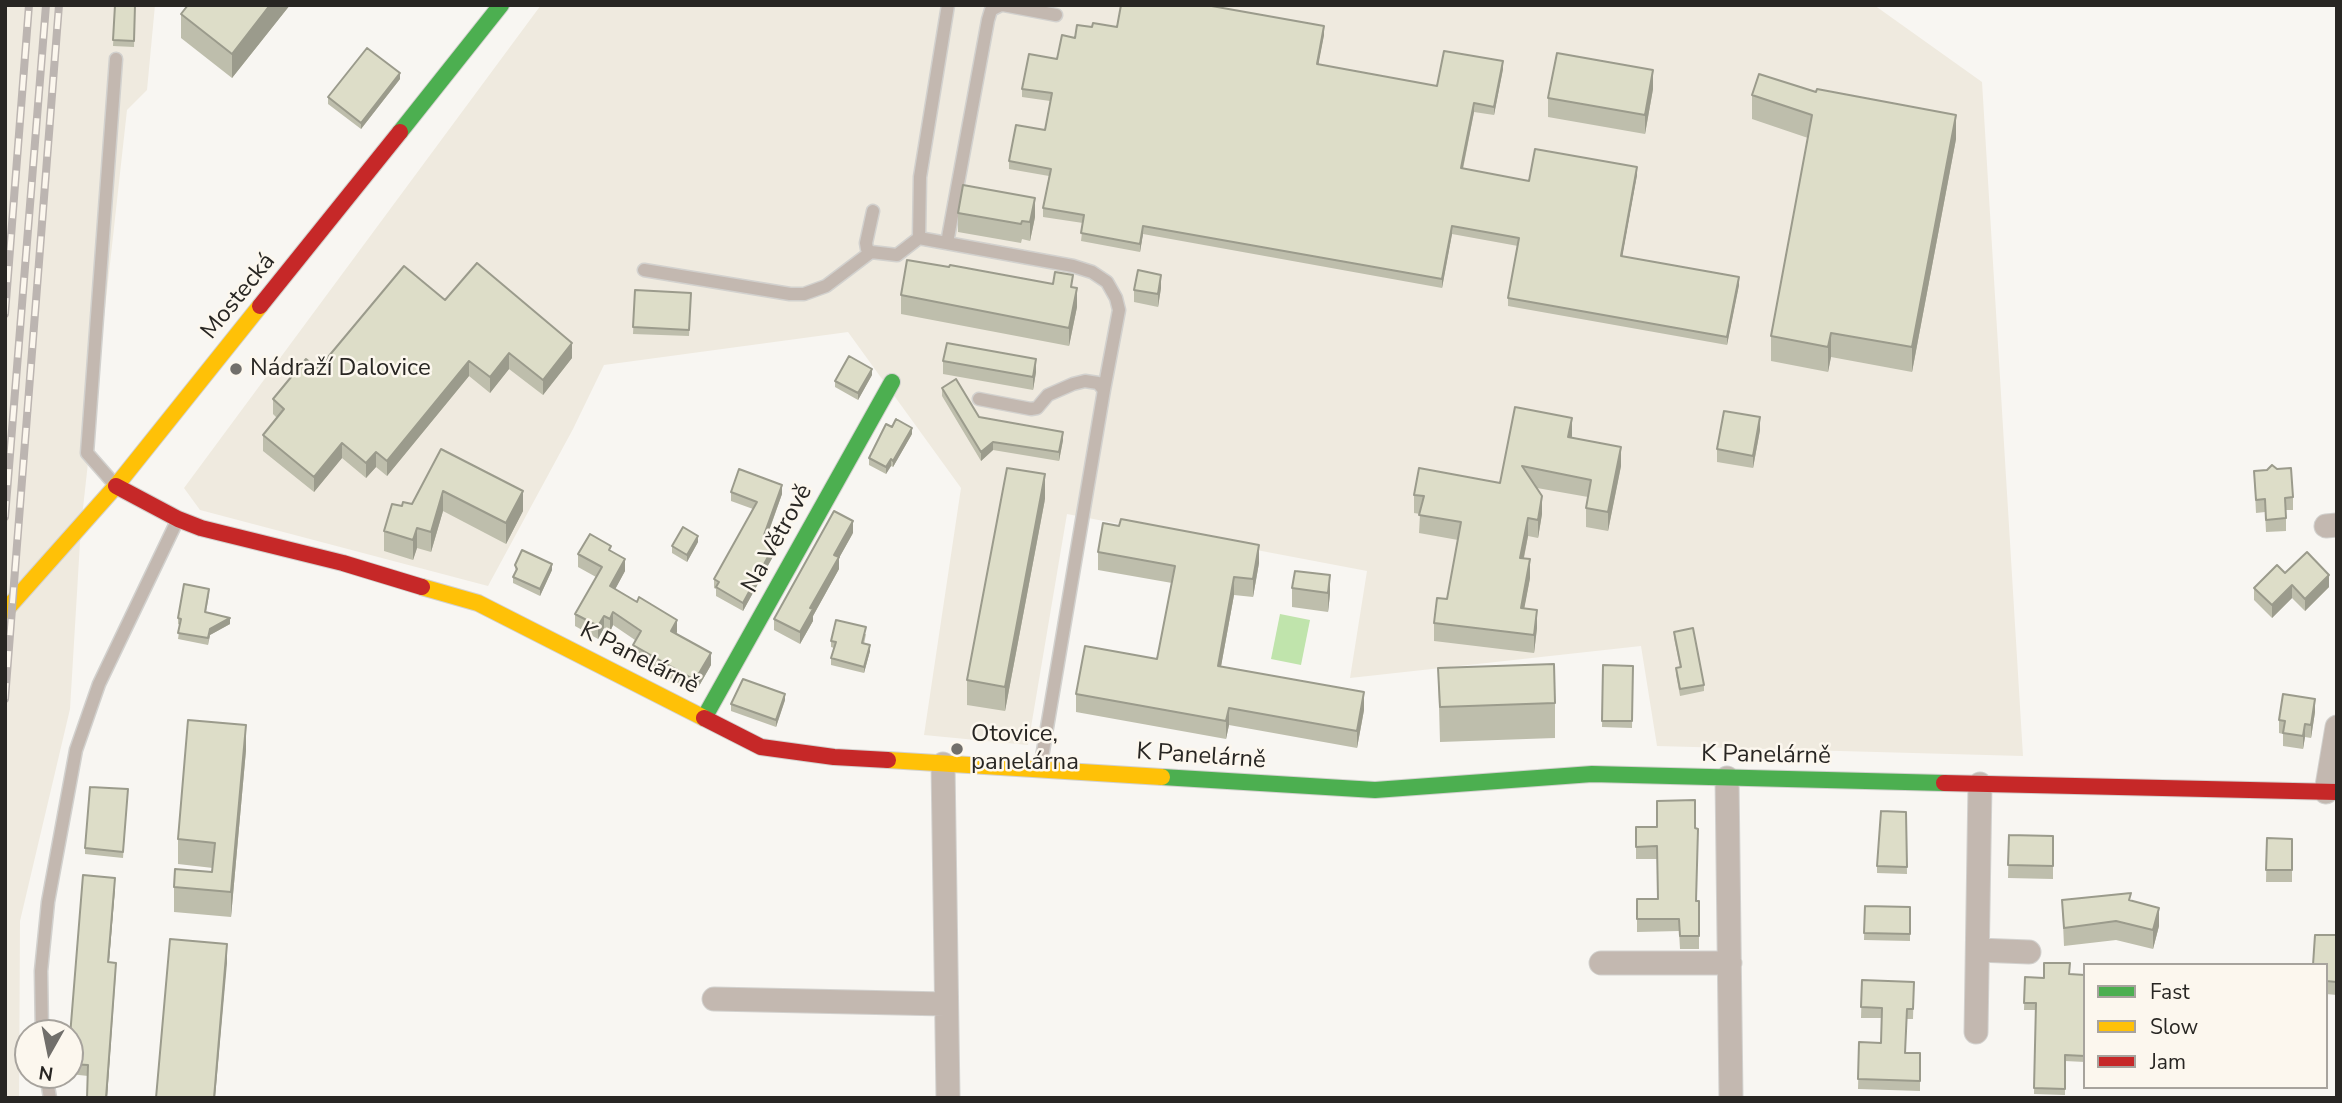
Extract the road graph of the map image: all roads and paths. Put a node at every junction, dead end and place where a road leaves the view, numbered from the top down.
1 (502, 5) edge
2 (948, 5) edge
3 (1002, 5) edge
4 (1056, 15) dead end
5 (116, 59) dead end
6 (873, 211) dead end
7 (919, 238) junction
8 (947, 243) junction
9 (871, 252) junction
10 (644, 270) dead end
11 (892, 382) dead end
12 (1104, 390) junction
13 (979, 399) dead end
14 (116, 486) junction
15 (178, 519) junction
16 (5, 611) edge
17 (704, 718) junction
18 (2337, 727) edge
19 (943, 764) junction
20 (1040, 769) junction
21 (1727, 778) junction
22 (1980, 784) junction
23 (2331, 792) edge
24 (1978, 950) junction
25 (2029, 951) dead end
26 (1601, 963) dead end
27 (1730, 963) junction
28 (714, 999) dead end
29 (945, 1004) junction
30 (42, 1019) edge
31 (1976, 1032) dead end
32 (948, 1098) edge
33 (1731, 1098) edge

1 - 14 street, Mostecká
2 - 7 lane
3 - 4 lane
3 - 8 lane
5 - 14 lane
6 - 9 lane
7 - 8 lane
7 - 9 lane
8 - 12 lane
9 - 10 lane
11 - 17 street, Na Větrově
12 - 13 lane
12 - 20 lane
14 - 15 street, K Panelárně
14 - 16 street, Mostecká
15 - 17 street, K Panelárně
15 - 30 lane
17 - 19 street, K Panelárně
18 - 23 street
19 - 20 street, K Panelárně
19 - 29 street
20 - 21 street, K Panelárně
21 - 22 street, K Panelárně
21 - 27 street
22 - 23 street, K Panelárně
22 - 24 street
24 - 25 street
24 - 31 street
26 - 27 street
27 - 33 street
28 - 29 street
29 - 32 street

